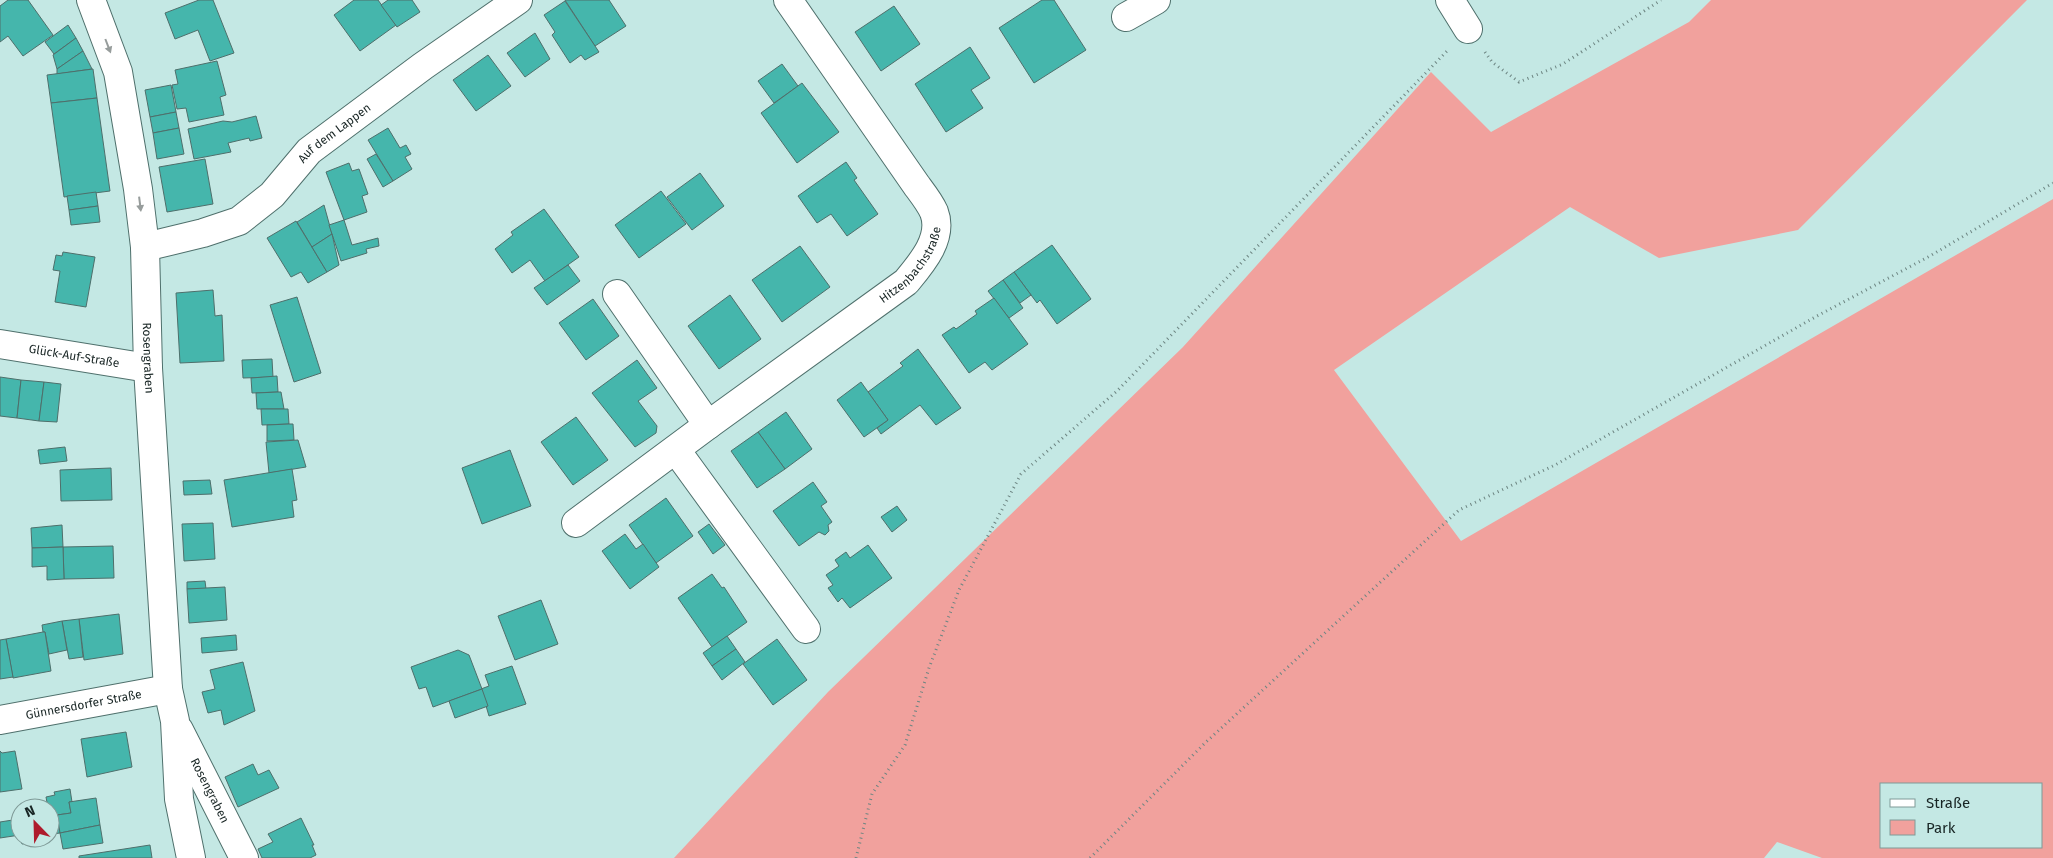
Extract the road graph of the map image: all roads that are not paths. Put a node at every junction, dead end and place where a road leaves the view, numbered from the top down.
1 (91, 0) edge
2 (518, 0) edge
3 (788, 0) edge
4 (1156, 0) edge
5 (1450, 0) edge
6 (1126, 18) dead end
7 (1468, 29) road end
8 (145, 247) junction
9 (618, 294) dead end
10 (0, 344) edge
11 (148, 368) junction
12 (708, 425) junction
13 (676, 450) junction
14 (576, 523) dead end
15 (806, 628) dead end
16 (168, 689) junction
17 (0, 720) edge
18 (175, 722) junction
19 (191, 858) edge
20 (244, 858) edge

1 -> 8 street, Rosengraben
2 - 8 street, Auf dem Lappen
3 - 12 street, Hitzenbachstraße
4 - 6 street
5 - 7 street
8 - 11 street, Rosengraben
9 - 12 street
10 - 11 street, Glück-Auf-Straße
11 - 16 street, Rosengraben
12 - 13 street, Hitzenbachstraße
13 - 14 street, Hitzenbachstraße
13 - 15 street
16 - 17 street, Günnersdorfer Straße
16 - 18 street, Rosengraben
18 - 19 street, Rosengraben
18 - 20 street, Rosengraben

